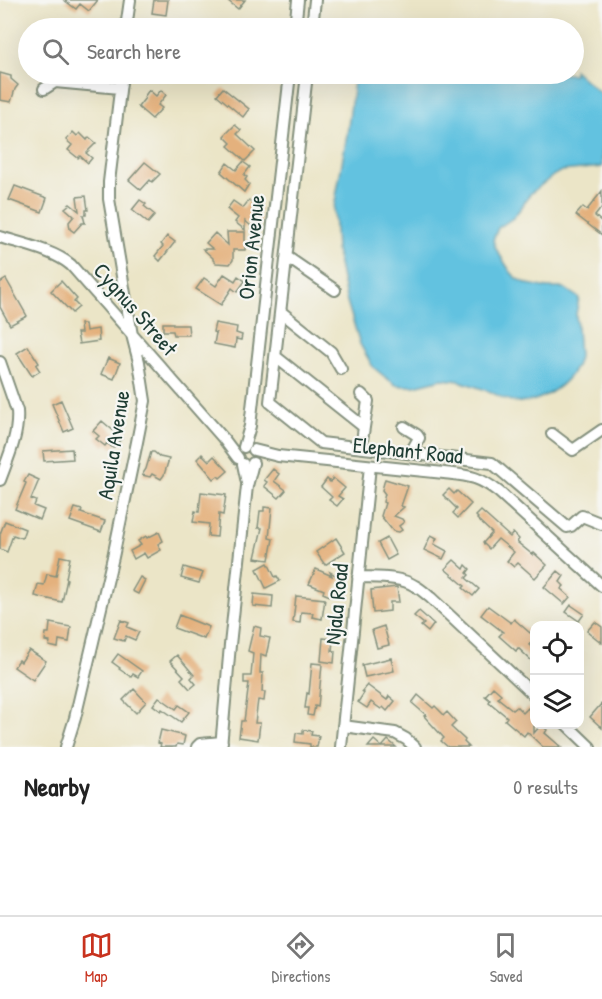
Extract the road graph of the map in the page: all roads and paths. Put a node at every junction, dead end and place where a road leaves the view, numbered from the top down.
1 (130, 0) edge
2 (298, 0) edge
3 (315, 0) edge
4 (127, 18) edge
5 (296, 18) edge
6 (313, 18) edge
7 (52, 84) edge
8 (77, 84) edge
9 (121, 84) edge
10 (289, 84) edge
11 (306, 84) edge
12 (120, 88) junction
13 (44, 89) dead end
14 (0, 237) edge
15 (287, 257) junction
16 (335, 290) dead end
17 (281, 312) junction
18 (132, 336) junction
19 (276, 357) junction
20 (0, 362) edge
21 (341, 369) dead end
22 (361, 394) dead end
23 (364, 427) junction
24 (404, 427) dead end
25 (602, 430) edge
26 (552, 434) dead end
27 (361, 447) junction
28 (411, 452) junction
29 (248, 455) junction
30 (370, 466) junction
31 (0, 480) edge
32 (602, 524) edge
33 (358, 577) junction
34 (602, 586) edge
35 (530, 691) edge
36 (343, 726) junction
37 (571, 729) edge
38 (221, 745) edge
39 (66, 747) edge
40 (197, 747) edge
41 (341, 747) edge
42 (415, 747) edge
43 (590, 747) edge

1 - 4 street
2 - 5 street
3 - 6 street
7 - 13 street
8 - 12 street
9 - 12 street, Aquila Avenue
10 - 29 street, Orion Avenue
11 - 15 street
12 - 18 street, Aquila Avenue
14 - 18 street, Cygnus Street
15 - 16 street
15 - 17 street
17 - 19 street
17 - 21 street
18 - 29 street, Cygnus Street
18 - 39 street, Aquila Avenue
19 - 23 street
19 - 27 street
20 - 31 street
22 - 23 street
23 - 27 street
24 - 28 street
25 - 26 street
27 - 28 street
28 - 32 street
29 - 30 street, Elephant Road
29 - 38 street, Orion Avenue
30 - 33 street, Njala Road
30 - 34 street, Elephant Road
33 - 35 street
33 - 36 street, Njala Road
36 - 41 street, Njala Road
36 - 42 street
37 - 43 street
38 - 40 street

